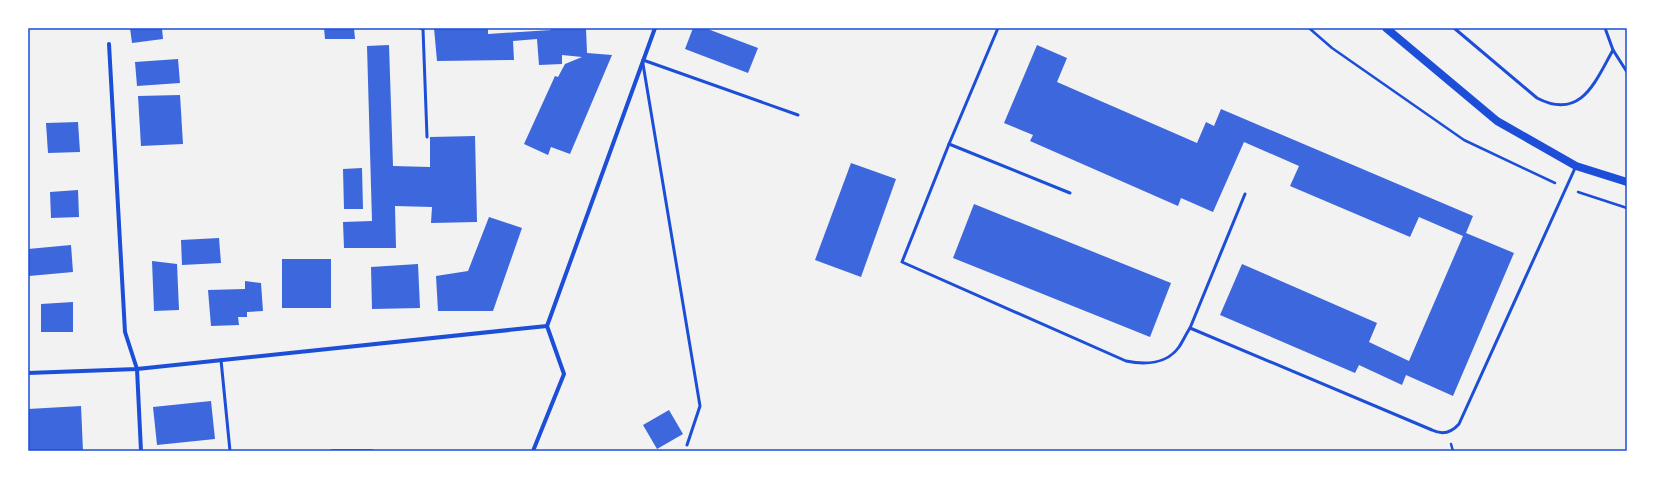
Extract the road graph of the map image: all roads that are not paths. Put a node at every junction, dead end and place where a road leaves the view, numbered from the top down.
1 (420, 28) edge
2 (655, 28) edge
3 (998, 28) edge
4 (1386, 28) edge
5 (1454, 28) edge
6 (1605, 28) edge
7 (109, 44) dead end
8 (1613, 50) junction
9 (642, 59) junction
10 (1627, 72) edge
11 (798, 116) dead end
12 (427, 137) dead end
13 (949, 144) junction
14 (1576, 166) junction
15 (1627, 182) edge
16 (1070, 193) dead end
17 (1245, 194) dead end
18 (547, 326) junction
19 (1190, 328) junction
20 (221, 360) junction
21 (137, 369) junction
22 (28, 372) edge
23 (687, 445) dead end
24 (141, 451) edge
25 (230, 451) edge
26 (532, 451) edge

1 - 12 lane
2 - 9 street
3 - 13 lane
4 - 14 main road
5 - 8 lane
6 - 8 lane
7 - 21 street
8 - 10 lane
9 - 11 lane
9 - 18 street
9 - 23 lane
13 - 16 lane
13 - 19 lane
14 - 15 main road
14 - 19 lane
17 - 19 lane
18 - 20 street
18 - 26 street
20 - 21 street
20 - 25 lane
21 - 22 street
21 - 24 street

